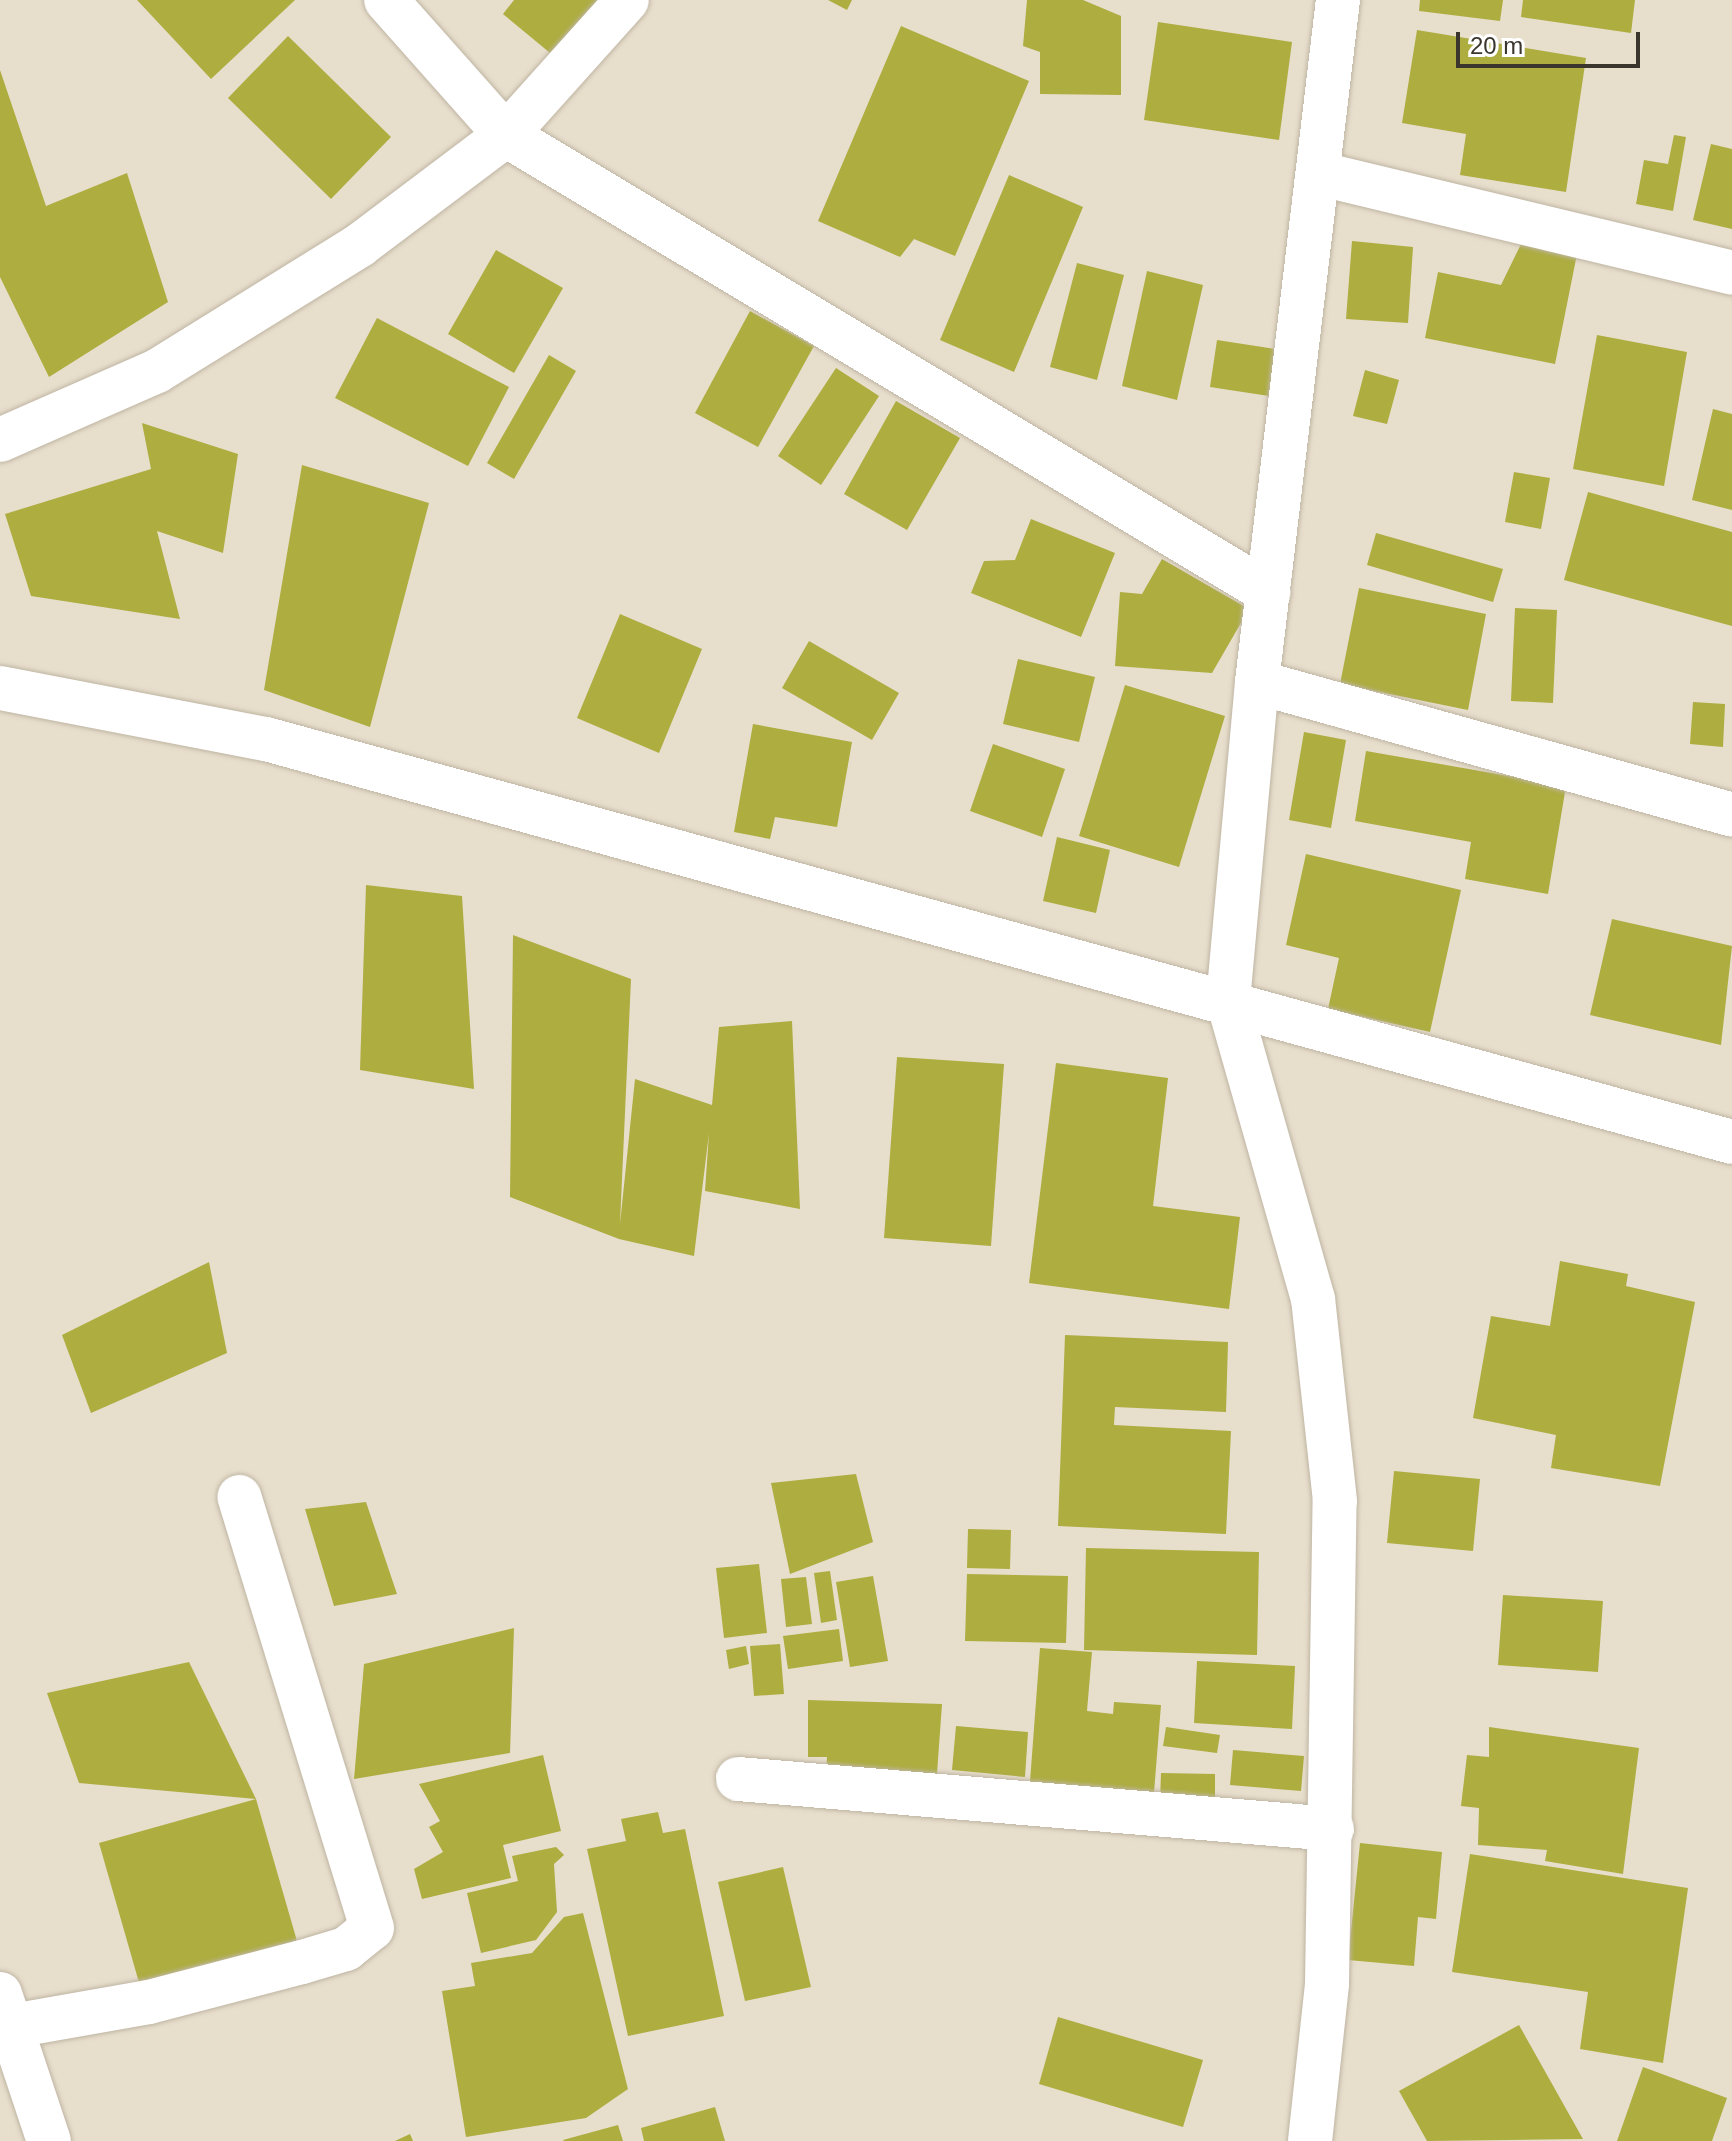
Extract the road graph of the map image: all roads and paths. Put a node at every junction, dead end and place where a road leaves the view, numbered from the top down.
1 (386, 0) edge
2 (627, 0) edge
3 (1338, 0) edge
4 (506, 135) junction
5 (1321, 174) junction
6 (1732, 273) edge
7 (0, 440) edge
8 (1268, 592) junction
9 (1257, 682) junction
10 (0, 688) edge
11 (1732, 815) edge
12 (1228, 1001) junction
13 (1732, 1142) edge
14 (239, 1497) dead end
15 (738, 1779) dead end
16 (1332, 1829) junction
17 (4, 2010) edge
18 (49, 2141) edge
19 (1310, 2141) edge

1 - 4 street
2 - 4 street
3 - 5 street
4 - 7 street
4 - 8 street
5 - 6 street
5 - 8 street
8 - 9 street
9 - 11 street
9 - 12 street
10 - 12 street
12 - 13 street
12 - 16 street
14 - 17 street
15 - 16 street
16 - 19 street
17 - 18 street

